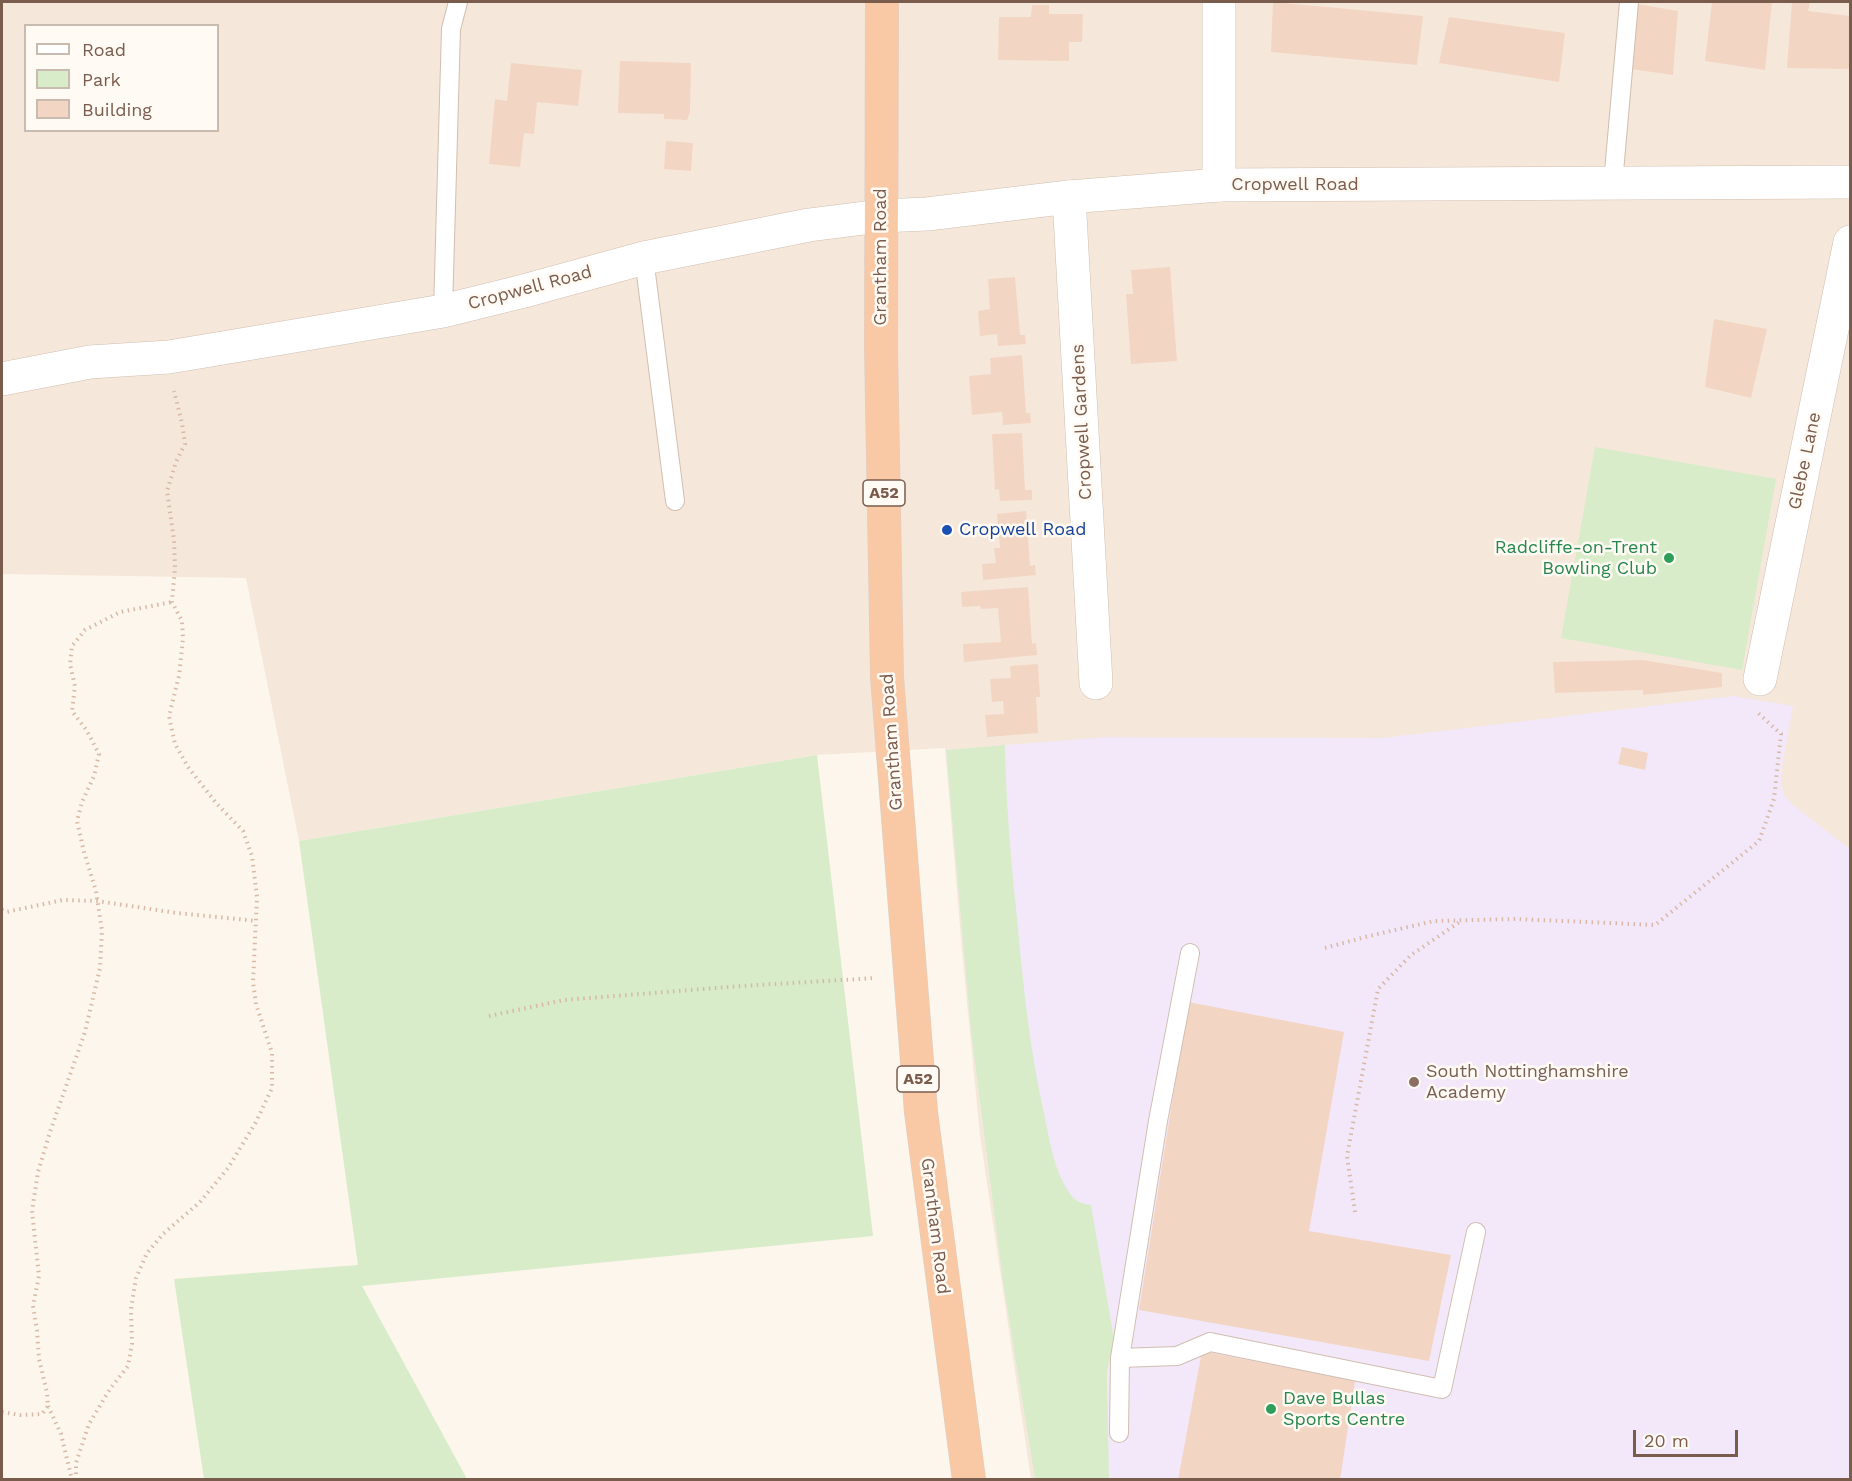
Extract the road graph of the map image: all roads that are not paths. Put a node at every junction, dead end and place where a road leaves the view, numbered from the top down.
1 (458, 2) edge
2 (882, 2) edge
3 (1220, 2) edge
4 (1629, 2) edge
5 (1851, 182) edge
6 (1613, 183) junction
7 (1219, 185) junction
8 (1069, 197) junction
9 (880, 216) junction
10 (1851, 242) edge
11 (644, 258) junction
12 (442, 311) junction
13 (2, 379) edge
14 (675, 501) dead end
15 (1096, 683) dead end
16 (1758, 695) road end
17 (1190, 953) dead end
18 (1476, 1232) dead end
19 (1120, 1358) junction
20 (1119, 1433) dead end
21 (969, 1479) edge

1 - 12 lane
2 - 9 highway, Grantham Road / A52
3 - 7 street
4 - 6 lane
5 - 6 street, Cropwell Road
6 - 7 street, Cropwell Road
7 - 8 street, Cropwell Road
8 - 9 street, Cropwell Road
8 - 15 street, Cropwell Gardens
9 - 11 street, Cropwell Road
9 - 21 highway, Grantham Road / A52
10 - 16 street, Glebe Lane
11 - 12 street, Cropwell Road
11 - 14 lane
12 - 13 street, Cropwell Road
17 - 19 lane
18 - 19 lane
19 - 20 lane

